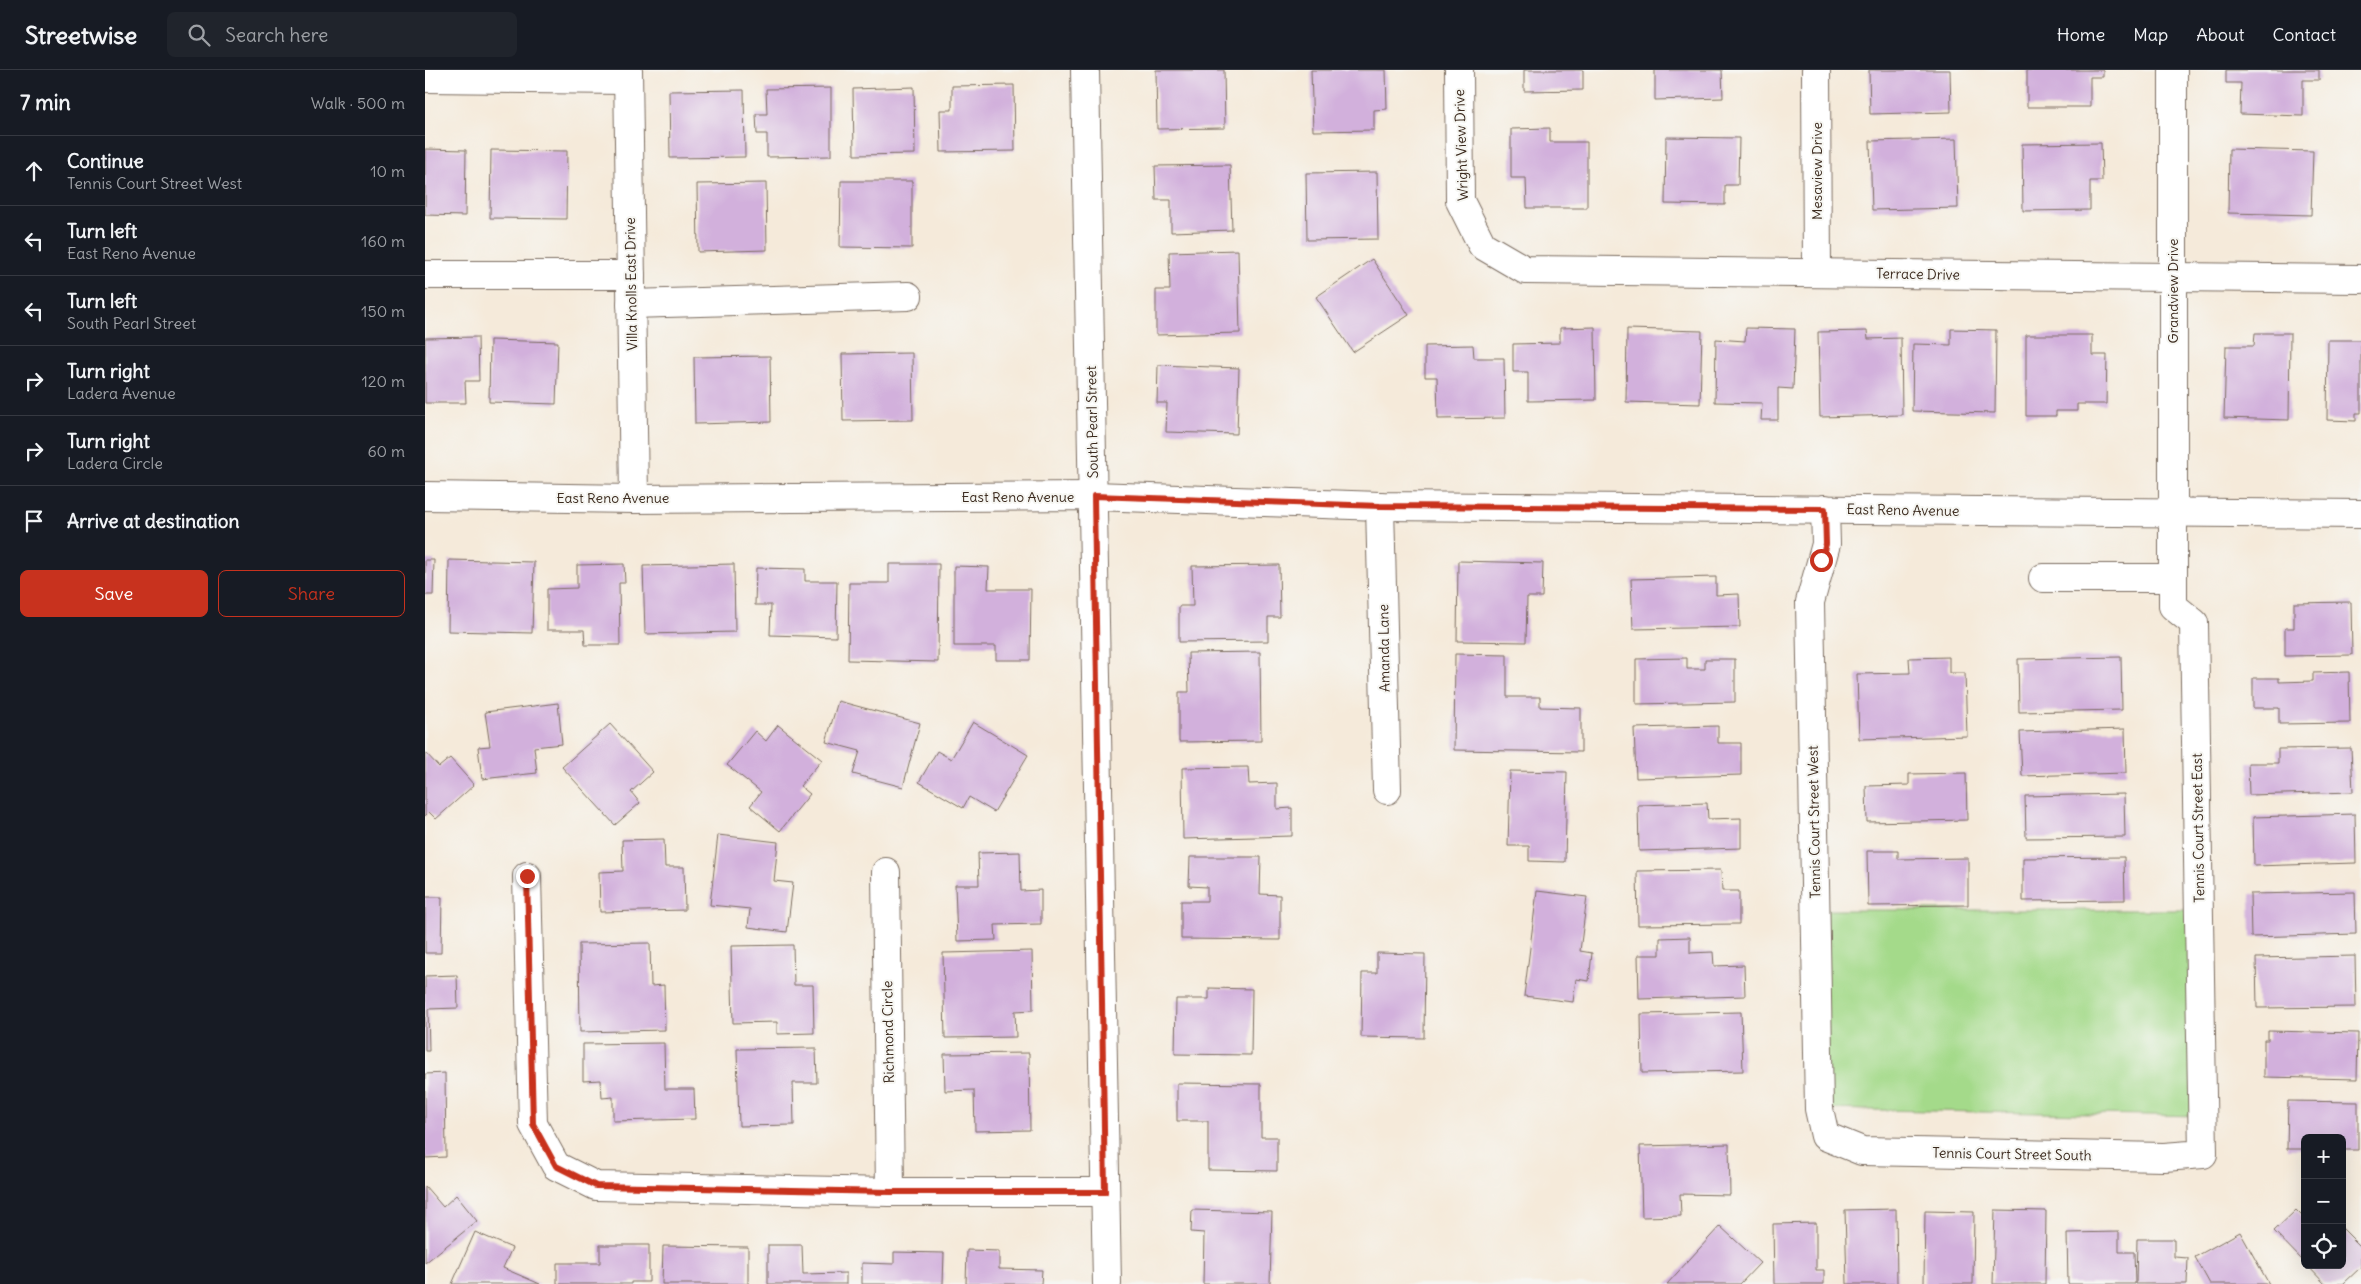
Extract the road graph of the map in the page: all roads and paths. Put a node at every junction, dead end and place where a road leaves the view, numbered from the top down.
1 (1085, 70) edge
2 (1459, 70) edge
3 (1816, 70) edge
4 (2173, 70) edge
5 (628, 75) edge
6 (425, 78) edge
7 (1482, 245) joint
8 (1817, 273) junction
9 (425, 275) edge
10 (631, 275) junction
11 (2173, 277) junction
12 (2361, 279) edge
13 (908, 296) dead end
14 (631, 304) junction
15 (425, 496) edge
16 (1094, 496) junction
17 (634, 499) junction
18 (1380, 506) junction
19 (1825, 509) junction
20 (2171, 512) junction
21 (2361, 514) edge
22 (2043, 578) dead end
23 (2172, 578) junction
24 (1387, 790) dead end
25 (886, 872) dead end
26 (527, 876) dead end
27 (1825, 1136) joint
28 (2203, 1154) joint
29 (890, 1192) junction
30 (1105, 1192) junction
31 (1107, 1284) edge

1 - 16 street, South Pearl Street
2 - 7 street, Wright View Drive
3 - 8 street, Mesaview Drive
4 - 11 street, Grandview Drive
5 - 6 street
5 - 10 street, Villa Knolls East Drive
7 - 8 street, Terrace Drive
8 - 11 street, Terrace Drive
9 - 10 street
10 - 14 street, Villa Knolls East Drive
11 - 12 street, Terrace Drive
11 - 20 street, Grandview Drive
13 - 14 street
14 - 17 street, Villa Knolls East Drive
15 - 17 street, East Reno Avenue
16 - 17 street, East Reno Avenue
16 - 18 street, East Reno Avenue
16 - 30 street, South Pearl Street
18 - 19 street, East Reno Avenue
18 - 24 street, Amanda Lane
19 - 20 street, East Reno Avenue
19 - 27 street, Tennis Court Street West
20 - 21 street, East Reno Avenue
20 - 23 street, Tennis Court Street East
22 - 23 street
23 - 28 street, Tennis Court Street East
25 - 29 street, Richmond Circle
26 - 29 street
27 - 28 street, Tennis Court Street South
29 - 30 street
30 - 31 street, South Pearl Street

